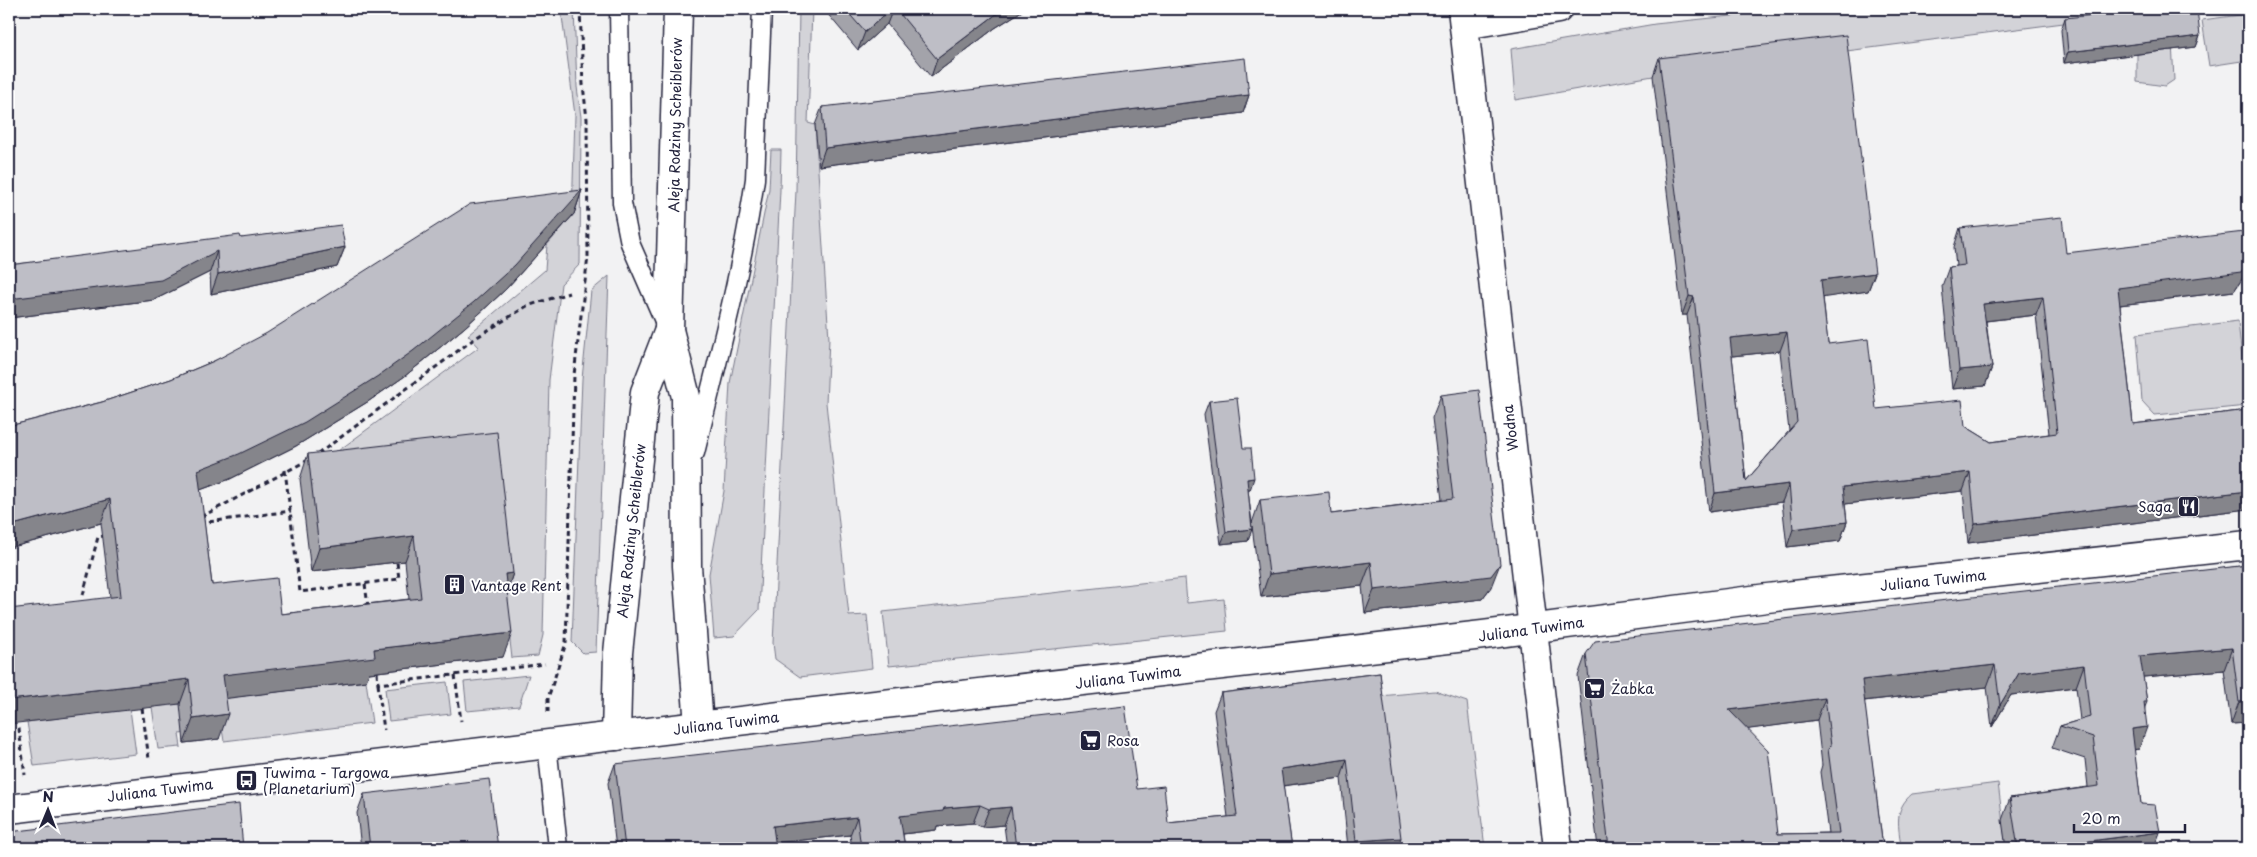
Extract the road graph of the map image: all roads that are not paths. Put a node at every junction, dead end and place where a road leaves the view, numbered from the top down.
1 (619, 9) edge
2 (678, 9) edge
3 (762, 9) edge
4 (1558, 9) edge
5 (1463, 17) edge
6 (669, 330) junction
7 (685, 492) junction
8 (2248, 545) edge
9 (1533, 628) junction
10 (699, 726) junction
11 (616, 736) junction
12 (548, 744) junction
13 (9, 809) edge
14 (558, 848) edge
15 (1558, 848) edge

1 - 6 lane
2 - 6 street, Aleja Rodziny Scheiblerów
3 - 7 lane
4 - 5 street
5 - 9 street, Wodna
6 - 7 street, Aleja Rodziny Scheiblerów
6 - 11 street, Aleja Rodziny Scheiblerów
7 - 10 street, Aleja Rodziny Scheiblerów
8 - 9 street, Juliana Tuwima
9 - 10 street, Juliana Tuwima
9 - 15 street, Wodna
10 - 11 street, Juliana Tuwima
11 - 12 street, Juliana Tuwima
12 - 13 street, Juliana Tuwima
12 - 14 lane

